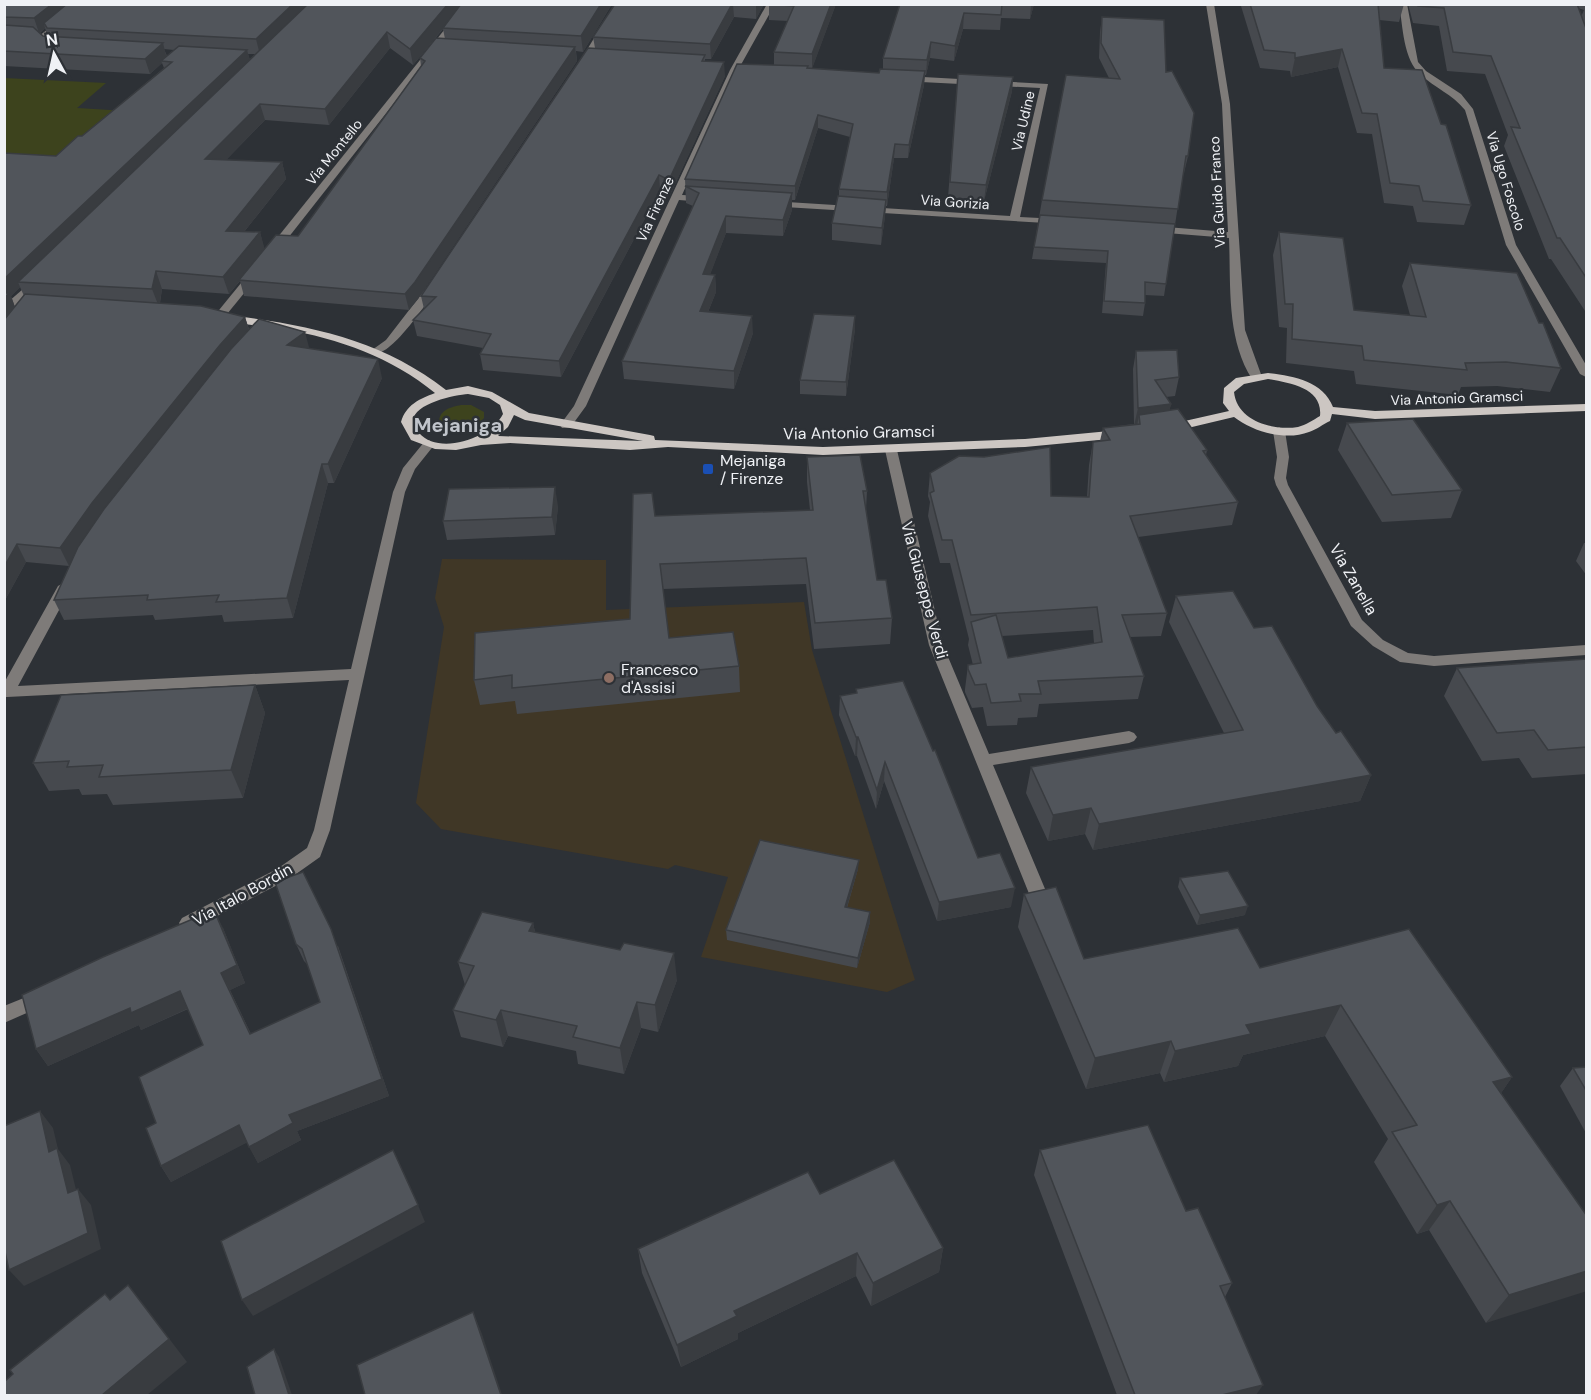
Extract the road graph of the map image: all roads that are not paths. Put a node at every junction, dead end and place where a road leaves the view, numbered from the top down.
1 (85, 4) edge
2 (469, 4) edge
3 (619, 4) edge
4 (771, 4) edge
5 (1210, 4) edge
6 (1403, 4) edge
7 (435, 47) junction
8 (49, 48) edge
9 (446, 48) edge
10 (574, 56) edge
11 (587, 57) junction
12 (598, 58) edge
13 (575, 76) edge
14 (890, 78) edge
15 (675, 198) junction
16 (710, 200) edge
17 (757, 203) edge
18 (1014, 219) junction
19 (1071, 223) edge
20 (1141, 228) edge
21 (1232, 235) junction
22 (48, 270) edge
23 (438, 278) edge
24 (8, 304) edge
25 (29, 305) edge
26 (214, 316) joint
27 (269, 323) junction
28 (254, 340) edge
29 (376, 352) junction
30 (1587, 374) edge
31 (1256, 377) junction
32 (442, 393) junction
33 (507, 405) junction
34 (1587, 408) edge
35 (1328, 410) junction
36 (1235, 413) junction
37 (566, 425) junction
38 (1154, 430) edge
39 (1279, 431) junction
40 (1131, 433) edge
41 (481, 441) junction
42 (668, 443) junction
43 (429, 444) junction
44 (891, 450) junction
45 (70, 578) edge
46 (1587, 650) edge
47 (358, 674) junction
48 (6, 692) edge
49 (1129, 737) dead end
50 (984, 761) junction
51 (1039, 896) edge
52 (175, 930) edge
53 (54, 993) edge
54 (4, 1015) edge

1 - 8 street
2 - 7 street, Via Montello
3 - 11 street
4 - 15 street, Via Firenze
5 - 21 street, Via Guido Franco
6 - 30 street, Via Ugo Foscolo
7 - 9 street
7 - 26 street, Via Montello
10 - 11 street
11 - 12 street
11 - 13 street
14 - 18 street, Via Udine
15 - 16 street
15 - 37 street, Via Firenze
17 - 18 street, Via Gorizia
18 - 19 street, Via Gorizia
20 - 21 street
21 - 31 street, Via Guido Franco
22 - 24 street
23 - 29 street
24 - 25 main road
26 - 27 main road
27 - 28 street
27 - 29 main road
29 - 32 main road
31 - 35 main road
31 - 36 main road
32 - 33 main road
32 - 43 main road
33 - 37 main road
33 - 41 main road, Via Antonio Gramsci
34 - 35 main road, Via Antonio Gramsci
35 - 39 main road
36 - 38 main road
36 - 39 main road
37 - 42 main road
39 - 46 street, Via Zanella
40 - 44 main road, Via Antonio Gramsci
41 - 42 main road, Via Antonio Gramsci
41 - 43 main road, Via Antonio Gramsci
42 - 44 main road, Via Antonio Gramsci
43 - 47 street, Via Italo Bordin
44 - 50 street, Via Giuseppe Verdi
45 - 48 street
47 - 48 street
47 - 52 street, Via Italo Bordin
49 - 50 street
50 - 51 street, Via Giuseppe Verdi
53 - 54 street

